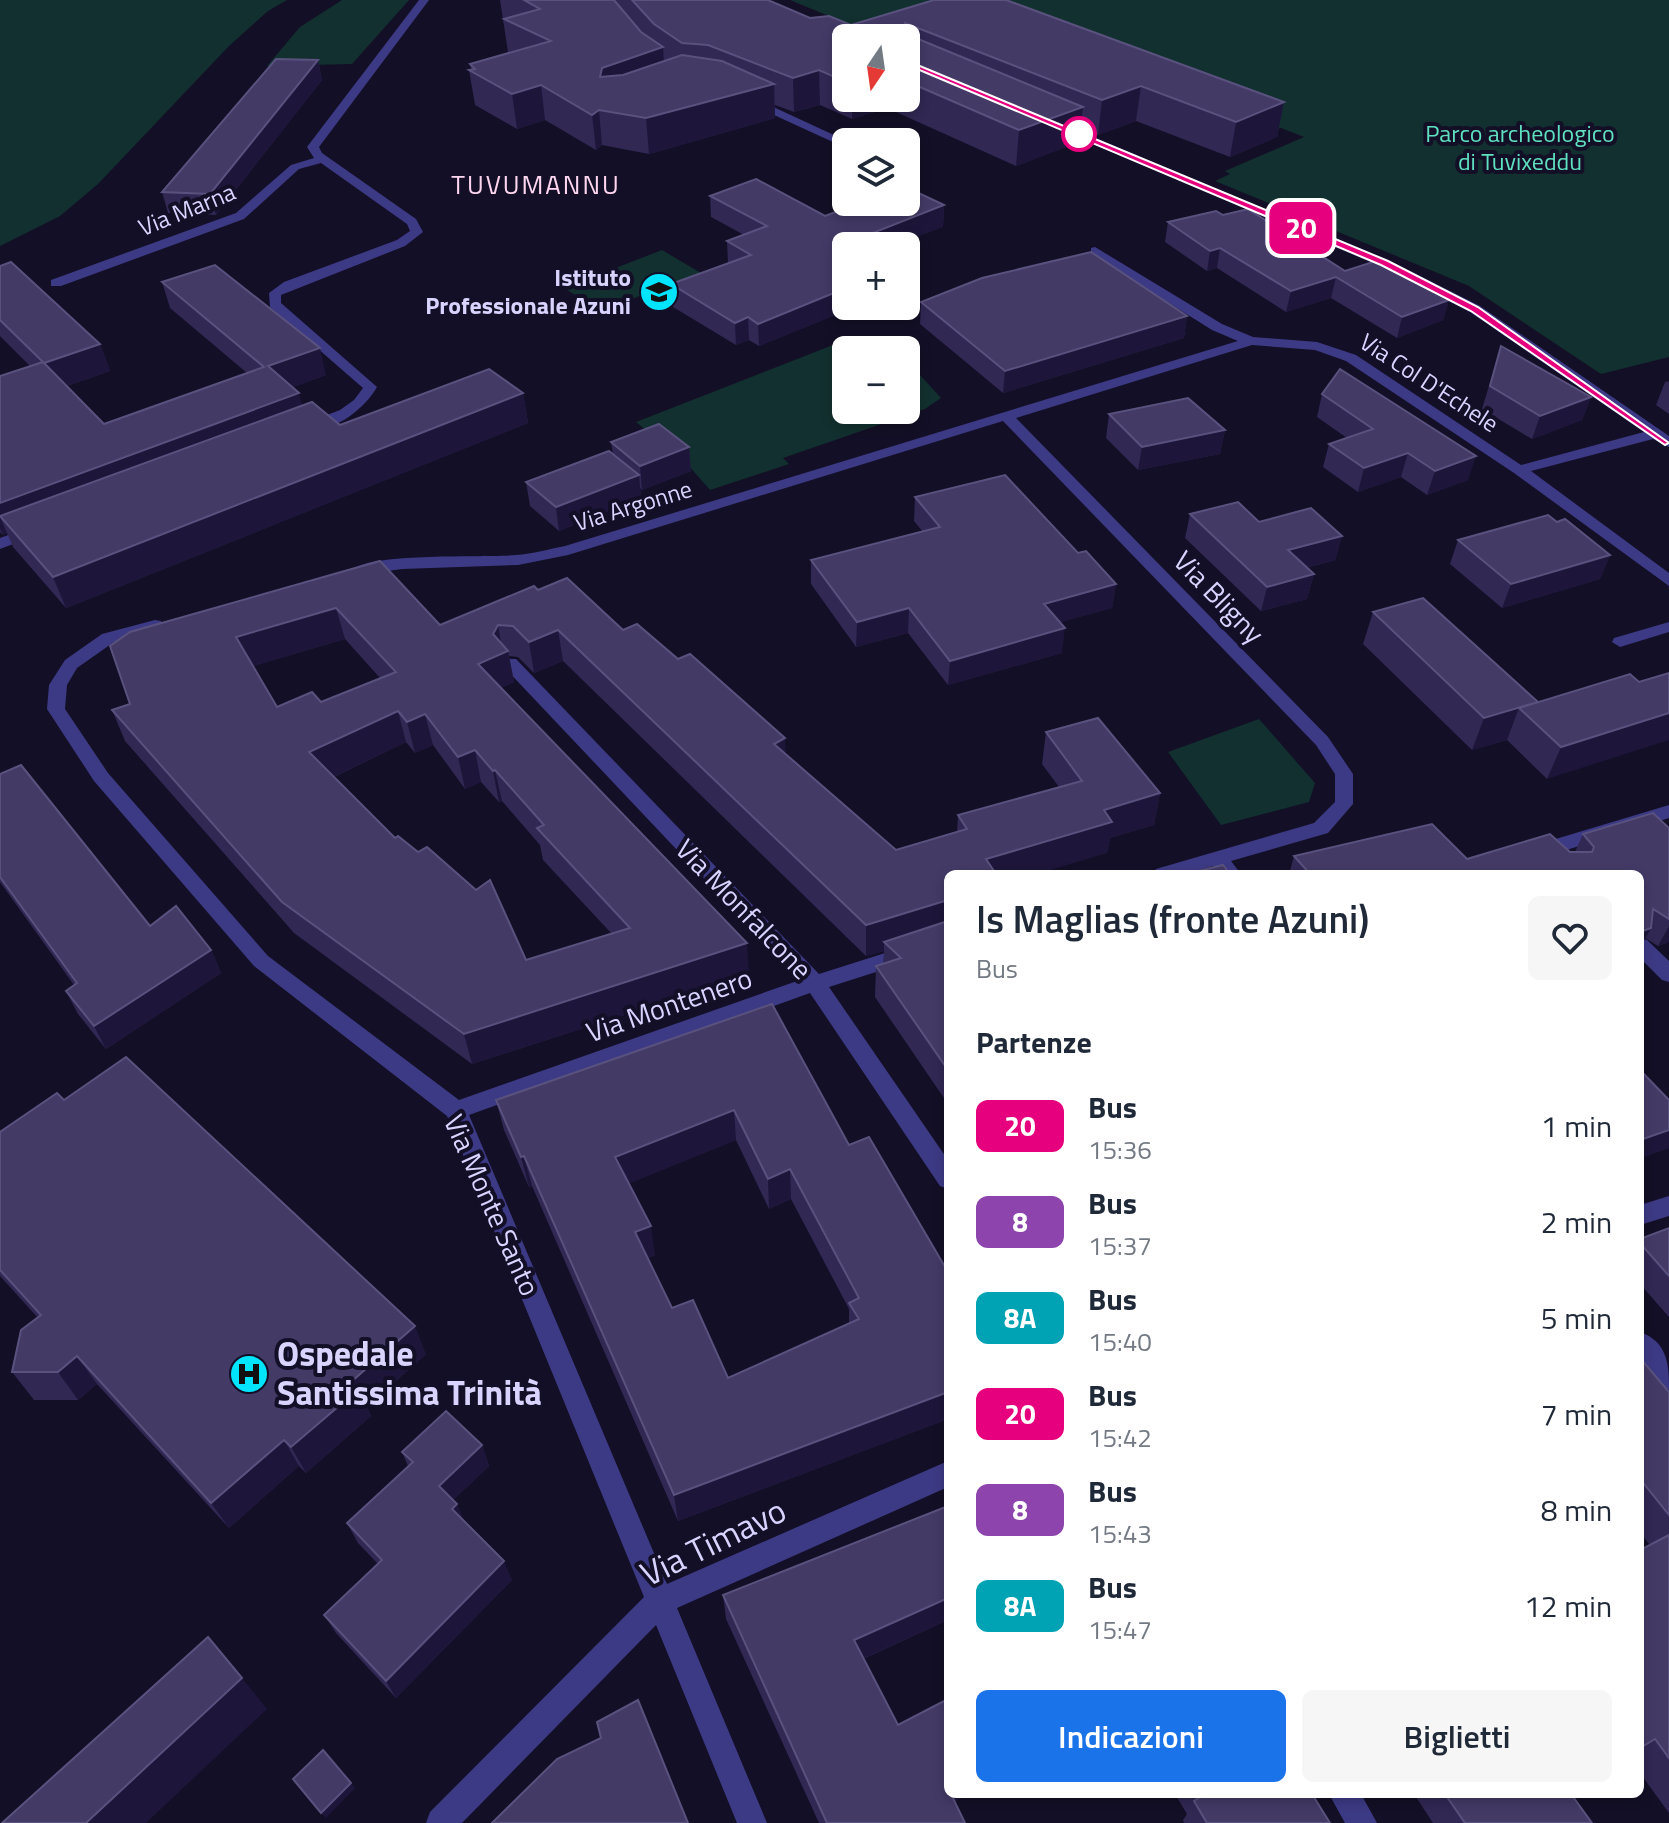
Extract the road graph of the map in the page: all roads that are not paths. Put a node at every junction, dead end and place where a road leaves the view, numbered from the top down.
1 (424, 0) edge
2 (747, 99) edge
3 (1048, 121) edge
4 (832, 138) edge
5 (324, 159) junction
6 (1095, 251) edge
7 (56, 283) dead end
8 (1251, 341) junction
9 (1006, 416) junction
10 (292, 434) edge
11 (1655, 434) junction
12 (1669, 443) edge
13 (1519, 470) junction
14 (58, 522) edge
15 (0, 544) edge
16 (344, 574) edge
17 (1669, 581) edge
18 (167, 622) edge
19 (1669, 627) edge
20 (1620, 642) dead end
21 (510, 663) edge
22 (1666, 815) edge
23 (1216, 857) junction
24 (1175, 870) edge
25 (1227, 870) edge
26 (1566, 870) edge
27 (944, 942) edge
28 (1644, 949) edge
29 (1669, 974) edge
30 (815, 983) junction
31 (456, 1110) junction
32 (944, 1173) edge
33 (1669, 1206) edge
34 (1644, 1214) edge
35 (1644, 1348) edge
36 (1669, 1378) edge
37 (944, 1476) edge
38 (660, 1601) junction
39 (1346, 1798) edge
40 (441, 1823) edge
41 (752, 1823) edge
42 (1362, 1823) edge

1 - 5 street
2 - 4 street
3 - 11 street
5 - 7 street, Via Marna
5 - 10 street
6 - 8 street, Via Col D'Echele
8 - 9 street, Via Argonne
8 - 13 street, Via Col D'Echele
9 - 16 street, Via Argonne
9 - 23 street, Via Bligny
11 - 12 street
11 - 13 street
13 - 17 street, Via Col D'Echele
14 - 15 street
18 - 31 street, Via Monte Santo
19 - 20 street
21 - 30 street, Via Monfalcone
22 - 26 street
23 - 24 street
23 - 25 street
27 - 30 street, Via Montenero
28 - 29 street
30 - 31 street, Via Montenero
30 - 32 street, Via Monfalcone
31 - 38 street, Via Monte Santo
33 - 34 street
35 - 36 street
37 - 38 street, Via Timavo
38 - 40 street, Via Timavo
38 - 41 street, Via Monte Santo
39 - 42 street

